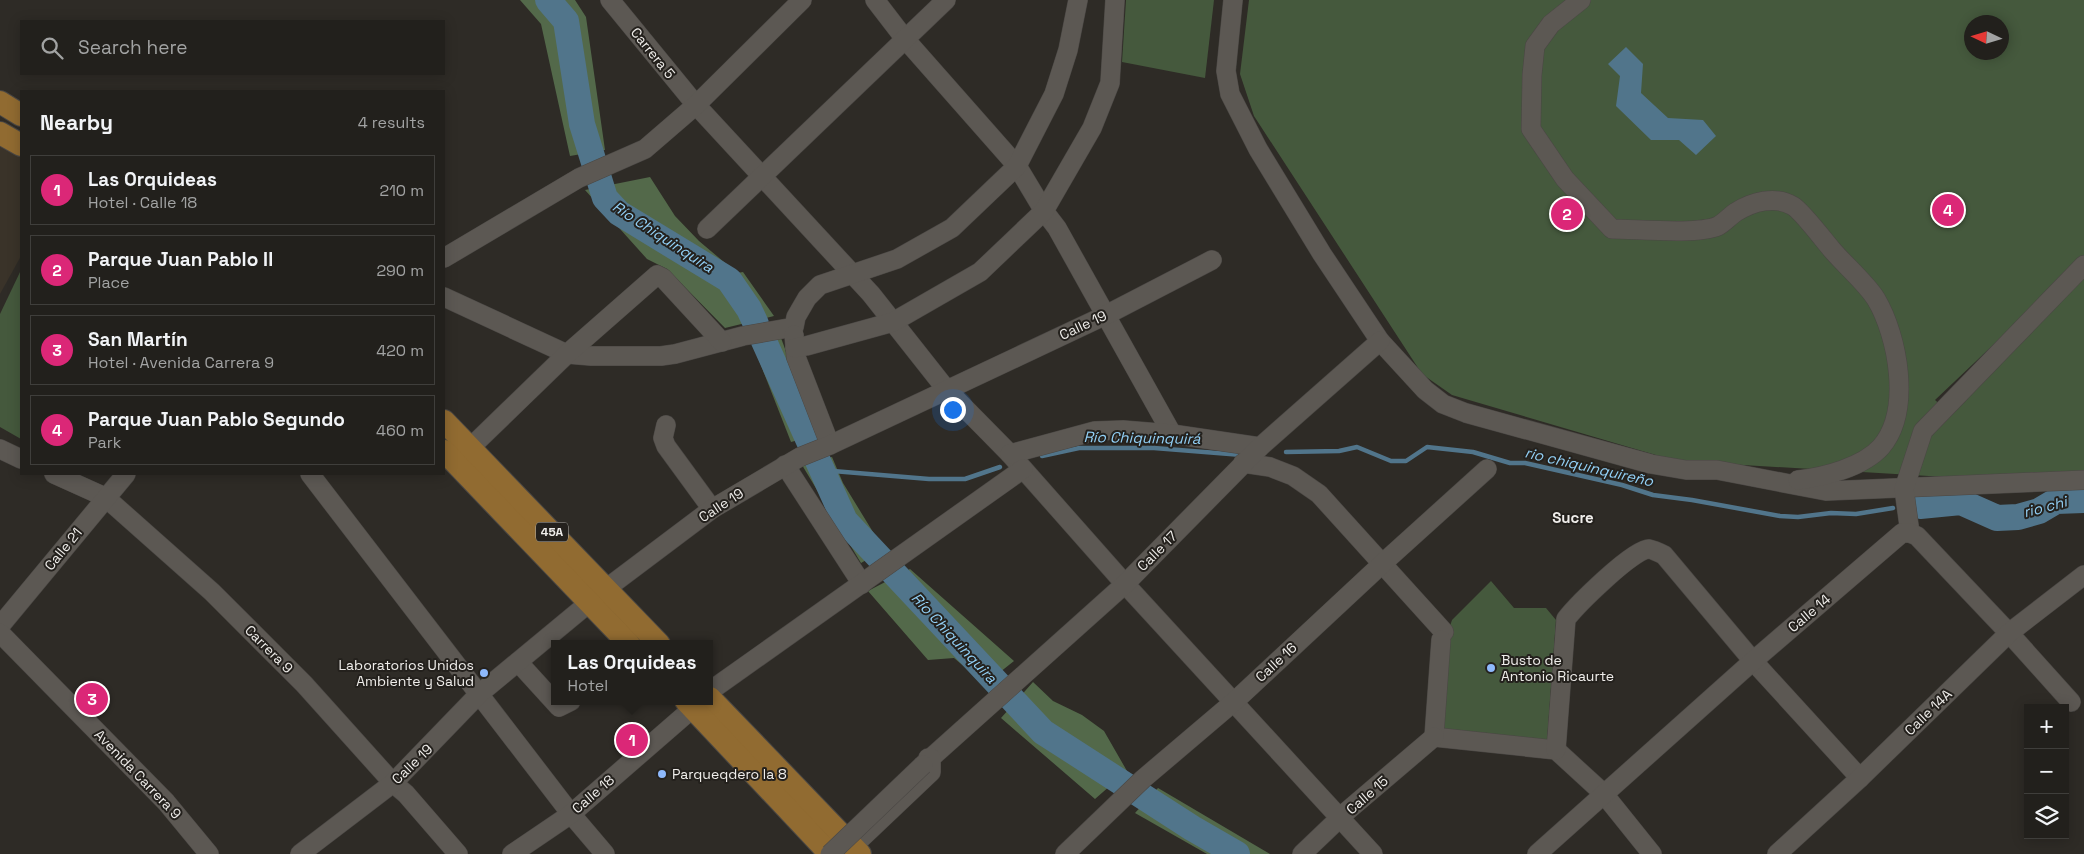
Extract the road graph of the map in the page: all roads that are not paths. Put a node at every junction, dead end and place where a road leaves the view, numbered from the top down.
1 (610, 0) edge
2 (802, 0) edge
3 (875, 0) edge
4 (946, 0) edge
5 (1078, 0) edge
6 (1115, 0) edge
7 (1233, 0) edge
8 (1581, 0) edge
9 (906, 39) junction
10 (0, 102) edge
11 (696, 105) junction
12 (20, 114) edge
13 (0, 133) edge
14 (20, 144) edge
15 (1017, 166) junction
16 (762, 177) junction
17 (1044, 211) junction
18 (707, 229) dead end
19 (445, 257) edge
20 (1212, 260) dead end
21 (2084, 265) edge
22 (853, 276) junction
23 (445, 297) edge
24 (1106, 315) junction
25 (893, 322) junction
26 (785, 328) junction
27 (1380, 341) junction
28 (722, 342) junction
29 (795, 348) junction
30 (567, 354) junction
31 (946, 389) junction
32 (445, 422) edge
33 (666, 425) dead end
34 (1172, 434) junction
35 (826, 447) junction
36 (1260, 447) junction
37 (470, 448) junction
38 (0, 449) edge
39 (445, 452) edge
40 (1010, 454) junction
41 (20, 458) edge
42 (792, 461) junction
43 (1243, 464) junction
44 (1024, 469) junction
45 (1487, 469) dead end
46 (56, 475) edge
47 (125, 475) edge
48 (311, 475) edge
49 (2084, 480) edge
50 (1782, 483) junction
51 (1904, 488) junction
52 (105, 498) junction
53 (712, 509) junction
54 (1910, 533) junction
55 (1383, 563) junction
56 (2084, 575) edge
57 (868, 580) junction
58 (1125, 584) junction
59 (607, 588) junction
60 (589, 603) junction
61 (0, 626) edge
62 (2009, 632) junction
63 (0, 633) edge
64 (625, 640) edge
65 (655, 640) edge
66 (1753, 661) junction
67 (518, 662) junction
68 (713, 689) edge
69 (479, 694) junction
70 (551, 698) edge
71 (1235, 701) junction
72 (2071, 702) dead end
73 (693, 705) edge
74 (698, 705) edge
75 (1434, 737) junction
76 (1556, 750) junction
77 (1860, 778) junction
78 (393, 783) junction
79 (1603, 794) junction
80 (571, 814) junction
81 (1340, 818) junction
82 (836, 849) edge
83 (209, 854) edge
84 (300, 854) edge
85 (458, 854) edge
86 (512, 854) edge
87 (605, 854) edge
88 (1065, 854) edge
89 (1302, 854) edge
90 (1373, 854) edge
91 (1537, 854) edge
92 (1652, 854) edge
93 (1777, 854) edge

1 - 11 street, Carrera 5
2 - 11 street
3 - 9 street
4 - 9 street
5 - 15 street
6 - 17 street
7 - 27 street
8 - 50 street
9 - 15 street
9 - 16 street
10 - 12 main road
11 - 16 street, Carrera 5
11 - 19 street
13 - 14 main road
15 - 17 street
15 - 22 street
16 - 18 street
16 - 22 street, Carrera 5
17 - 24 street
17 - 25 street
20 - 24 street, Calle 19
21 - 51 street
22 - 25 street, Carrera 5
22 - 26 street
23 - 30 street
24 - 31 street, Calle 19
24 - 34 street
25 - 29 street
25 - 31 street, Carrera 5
26 - 28 street
26 - 29 street
27 - 36 street, Calle 17
27 - 50 street
28 - 30 street
28 - 30 street
29 - 35 street
30 - 37 street
31 - 35 street, Calle 19
31 - 40 street, Carrera 5
32 - 37 main road, 45A
33 - 53 street
34 - 36 street
34 - 40 street
35 - 42 street, Calle 19
36 - 43 street, Calle 17
37 - 59 main road, 45A
38 - 41 street
39 - 60 main road, 45A
40 - 44 street, Carrera 5
42 - 53 street, Calle 19
42 - 57 street
43 - 55 street
43 - 58 street, Calle 17
44 - 57 street
44 - 58 street, Carrera 5
45 - 55 street, Calle 16
46 - 52 street, Carrera 9
47 - 52 street, Calle 21
48 - 69 street
49 - 51 street
50 - 51 street
51 - 54 street
52 - 61 street, Calle 21
52 - 78 street, Carrera 9
53 - 59 street, Calle 19
54 - 62 street
54 - 66 street, Calle 14
55 - 71 street, Calle 16
55 - 75 street
56 - 62 street, Calle 14A
57 - 68 street
58 - 71 street, Carrera 5
58 - 82 street, Calle 17, bridge
59 - 60 street, Calle 19
59 - 65 main road, 45A
60 - 64 main road, 45A
60 - 67 street, Calle 19
62 - 72 street
62 - 77 street, Calle 14A
63 - 83 street, Avenida Carrera 9
66 - 76 street
66 - 77 street
66 - 79 street, Calle 14
67 - 69 street, Calle 19
67 - 70 street
69 - 78 street, Calle 19
69 - 80 street
71 - 81 street, Carrera 5
71 - 88 street, Calle 16
73 - 80 street, Calle 18
74 - 82 main road
75 - 76 street
75 - 81 street, Calle 15
76 - 79 street
77 - 93 street, Calle 14A
78 - 84 street, Calle 19
78 - 85 street, Carrera 9
79 - 91 street, Calle 14
79 - 92 street
80 - 86 street, Calle 18
80 - 87 street
81 - 89 street, Calle 15
81 - 90 street, Carrera 5

